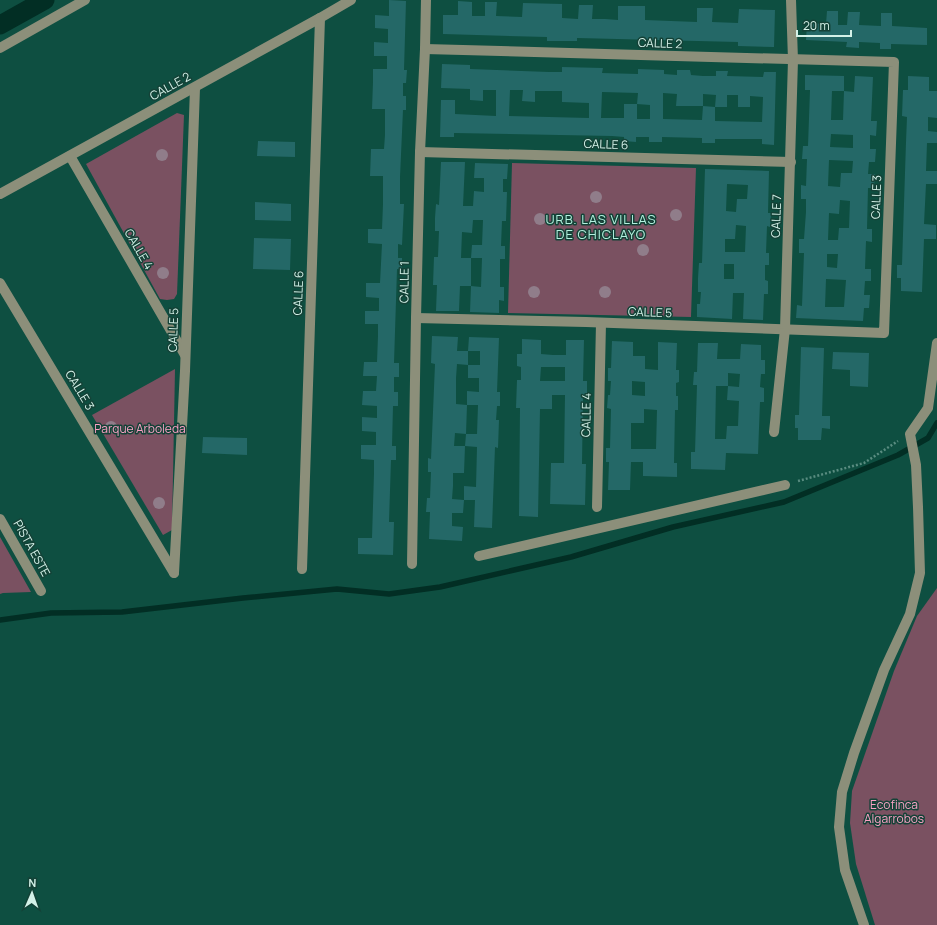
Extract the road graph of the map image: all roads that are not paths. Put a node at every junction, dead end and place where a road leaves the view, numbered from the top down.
1 (85, 0) edge
2 (351, 0) edge
3 (426, 0) edge
4 (792, 0) edge
5 (320, 18) junction
6 (0, 48) edge
7 (426, 50) junction
8 (793, 60) junction
9 (894, 62) joint
10 (195, 88) junction
11 (420, 152) junction
12 (70, 156) junction
13 (791, 162) junction
14 (0, 194) edge
15 (0, 283) edge
16 (416, 318) junction
17 (600, 323) junction
18 (786, 329) junction
19 (884, 332) joint
20 (937, 343) edge
21 (185, 355) junction
22 (774, 432) dead end
23 (785, 485) road end
24 (597, 507) dead end
25 (0, 519) edge
26 (479, 556) dead end
27 (412, 564) dead end
28 (302, 568) dead end
29 (174, 573) joint
30 (41, 591) dead end
31 (864, 925) edge

1 - 6 street
2 - 5 street, CALLE 2
3 - 7 street, CALLE 1
4 - 8 street, CALLE 7
5 - 10 street, CALLE 2
5 - 28 street, CALLE 6
7 - 8 street, CALLE 2
7 - 11 street, CALLE 1
8 - 9 street, CALLE 2
8 - 13 street, CALLE 7
9 - 19 street, CALLE 3
10 - 12 street, CALLE 2
10 - 21 street, CALLE 5
11 - 13 street, CALLE 6
11 - 16 street, CALLE 1
12 - 14 street, CALLE 2
12 - 21 street, CALLE 4
13 - 18 street, CALLE 7
15 - 29 street, CALLE 3
16 - 17 street, CALLE 5
16 - 27 street, CALLE 1
17 - 18 street, CALLE 5
17 - 24 street, CALLE 4
18 - 19 street, CALLE 5
18 - 22 street, CALLE 7
20 - 31 street
21 - 29 street, CALLE 5
23 - 26 street
25 - 30 street, PISTA ESTE

